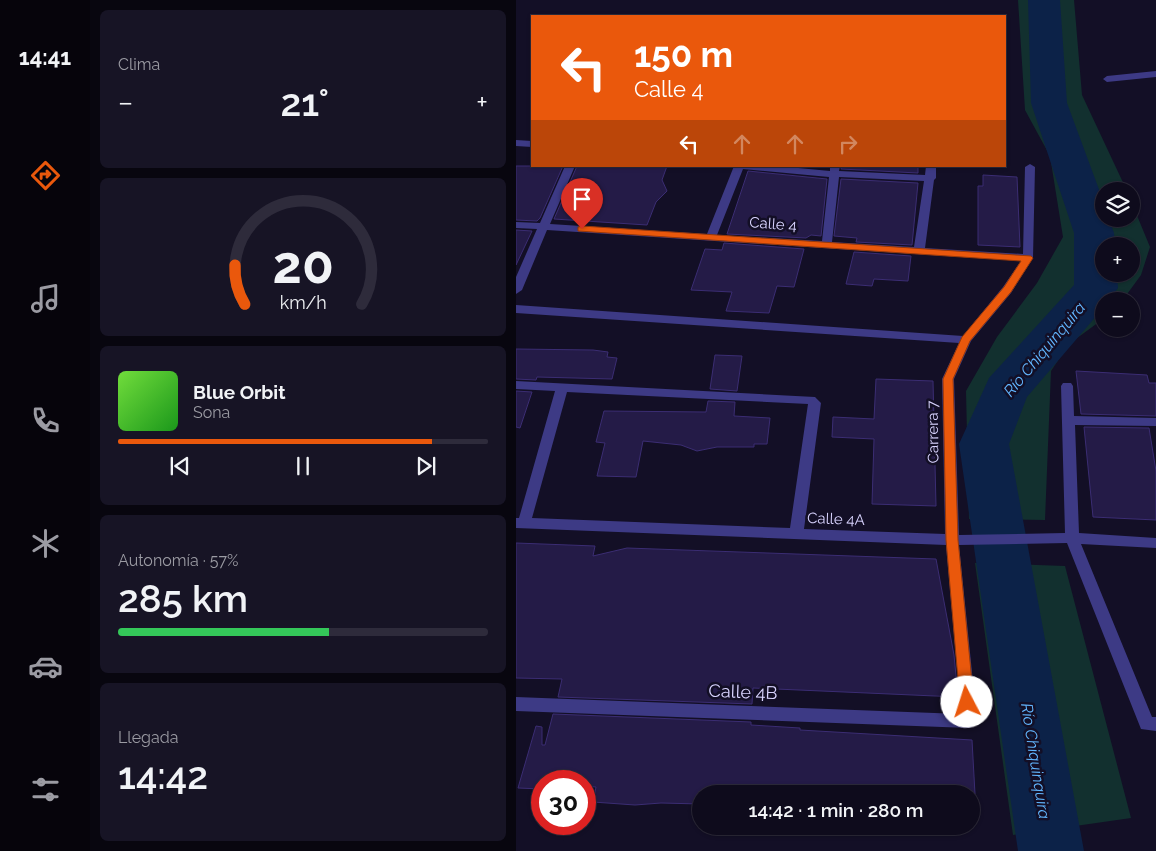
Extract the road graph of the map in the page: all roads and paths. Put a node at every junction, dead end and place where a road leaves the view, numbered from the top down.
1 (1156, 74) edge
2 (1107, 78) dead end
3 (516, 143) edge
4 (531, 144) edge
5 (570, 167) edge
6 (740, 167) edge
7 (764, 167) edge
8 (931, 167) edge
9 (1030, 167) dead end
10 (834, 170) edge
11 (931, 178) junction
12 (516, 225) edge
13 (545, 226) junction
14 (711, 236) junction
15 (826, 244) junction
16 (919, 250) junction
17 (1028, 258) junction
18 (516, 290) edge
19 (516, 309) edge
20 (966, 340) junction
21 (516, 385) edge
22 (1067, 386) dead end
23 (562, 388) junction
24 (1070, 420) junction
25 (1156, 422) edge
26 (520, 524) edge
27 (796, 534) junction
28 (1072, 538) junction
29 (952, 540) junction
30 (1156, 543) edge
31 (516, 704) edge
32 (969, 720) joint
33 (1152, 724) edge

1 - 2 street
3 - 4 street
5 - 13 street
6 - 14 street
7 - 10 street
8 - 11 street
9 - 17 street
10 - 11 street
10 - 15 street
11 - 16 street
12 - 13 street, Calle 4
13 - 14 street, Calle 4
13 - 18 street
14 - 15 street, Calle 4
15 - 16 street, Calle 4
16 - 17 street, Calle 4
17 - 20 street, Carrera 7
19 - 20 street
20 - 29 street, Carrera 7
21 - 23 street
22 - 24 street
23 - 26 street
23 - 27 street
24 - 25 street
24 - 28 street
26 - 27 street, Calle 4A
27 - 29 street, Calle 4A
28 - 29 street, Calle 4A
28 - 30 street, Calle 4A
28 - 33 street
29 - 32 street, Carrera 7
31 - 32 street, Calle 4B

